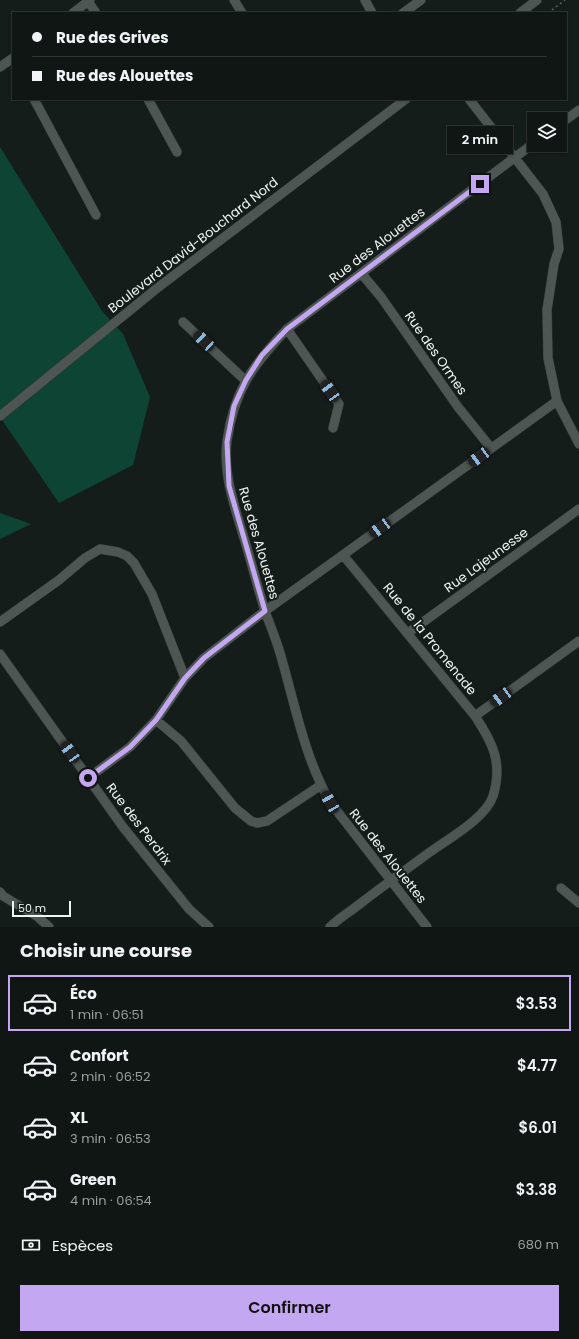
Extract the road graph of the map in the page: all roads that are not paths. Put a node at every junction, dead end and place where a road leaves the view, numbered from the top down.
1 (88, 0) edge
2 (234, 0) edge
3 (365, 0) edge
4 (421, 0) edge
5 (538, 0) edge
6 (74, 12) edge
7 (95, 12) edge
8 (241, 12) edge
9 (371, 12) edge
10 (404, 12) edge
11 (521, 12) edge
12 (11, 62) edge
13 (0, 67) edge
14 (35, 100) edge
15 (149, 100) edge
16 (405, 100) edge
17 (470, 100) edge
18 (579, 110) edge
19 (567, 119) edge
20 (527, 148) edge
21 (177, 152) dead end
22 (516, 157) junction
23 (96, 215) dead end
24 (361, 273) junction
25 (183, 322) dead end
26 (287, 329) junction
27 (246, 380) junction
28 (557, 401) junction
29 (0, 416) edge
30 (333, 428) dead end
31 (579, 444) edge
32 (491, 448) junction
33 (579, 509) edge
34 (344, 555) junction
35 (265, 611) junction
36 (0, 622) edge
37 (408, 633) junction
38 (579, 641) edge
39 (0, 654) edge
40 (185, 678) junction
41 (475, 716) junction
42 (156, 720) junction
43 (88, 778) junction
44 (321, 785) junction
45 (391, 880) junction
46 (561, 888) dead end
47 (1, 896) edge
48 (579, 903) edge
49 (49, 927) edge
50 (209, 927) edge
51 (330, 927) edge
52 (427, 927) edge

1 - 6 street
1 - 7 street
2 - 8 street
3 - 9 street
4 - 10 street
5 - 11 street
12 - 13 street
14 - 23 street
15 - 21 street
16 - 29 street, Boulevard David-Bouchard Nord
17 - 22 street
18 - 19 street
20 - 22 street, Rue des Alouettes
22 - 24 street, Rue des Alouettes
22 - 28 street
24 - 26 street, Rue des Alouettes
24 - 32 street, Rue des Ormes
25 - 27 street
26 - 27 street, Rue des Alouettes
26 - 30 street
27 - 35 street, Rue des Alouettes
28 - 31 street
28 - 32 street
32 - 34 street
33 - 37 street, Rue Lajeunesse
34 - 35 street
34 - 37 street, Rue de la Promenade
35 - 40 street
35 - 44 street, Rue des Alouettes
36 - 40 street
37 - 41 street, Rue de la Promenade
38 - 41 street
39 - 43 street, Rue des Perdrix
40 - 42 street
41 - 45 street, Rue de la Promenade
42 - 43 street
42 - 44 street
43 - 50 street, Rue des Perdrix
44 - 45 street, Rue des Alouettes
45 - 51 street, Rue de la Promenade
45 - 52 street, Rue des Alouettes
46 - 48 street
47 - 49 street

